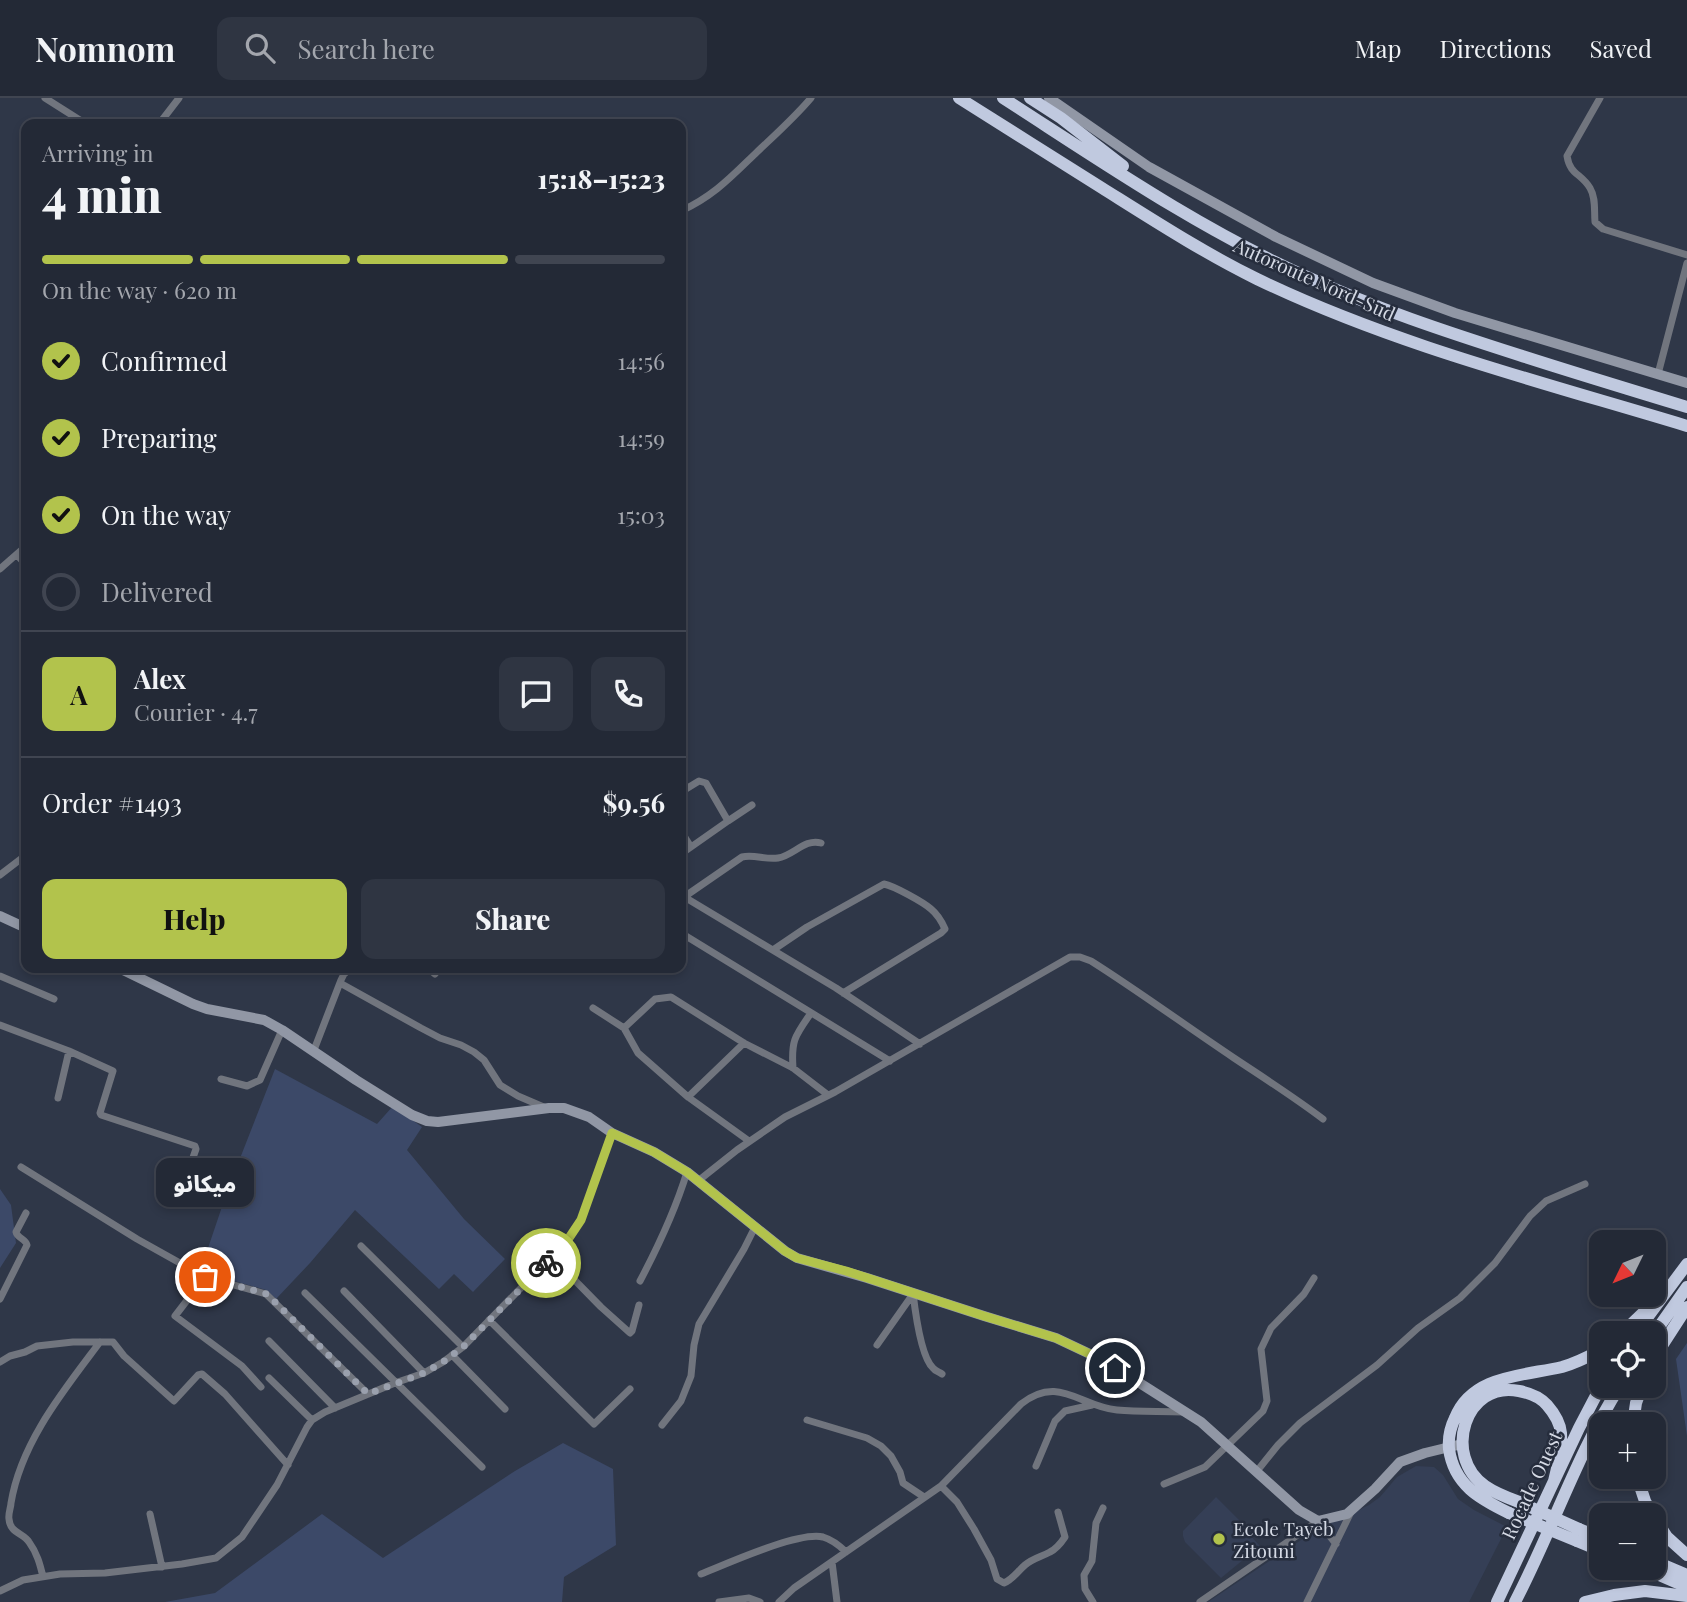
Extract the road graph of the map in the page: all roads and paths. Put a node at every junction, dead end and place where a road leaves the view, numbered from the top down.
1 (45, 98) edge
2 (178, 98) edge
3 (811, 98) edge
4 (959, 98) edge
5 (1003, 98) edge
6 (1030, 98) edge
7 (1049, 98) edge
8 (1600, 98) edge
9 (78, 119) edge
10 (163, 119) edge
11 (1169, 205) junction
12 (686, 208) edge
13 (1687, 256) edge
14 (1687, 263) edge
15 (1658, 374) junction
16 (1687, 383) edge
17 (1687, 407) edge
18 (1687, 426) edge
19 (21, 551) edge
20 (17, 555) junction
21 (21, 559) edge
22 (0, 569) edge
23 (686, 789) edge
24 (752, 805) dead end
25 (728, 821) junction
26 (686, 840) edge
27 (821, 843) dead end
28 (691, 848) junction
29 (686, 851) edge
30 (21, 859) edge
31 (0, 875) edge
32 (686, 893) edge
33 (686, 898) edge
34 (0, 916) edge
35 (21, 926) edge
36 (686, 936) edge
37 (774, 950) junction
38 (129, 973) edge
39 (345, 973) edge
40 (0, 976) edge
41 (340, 983) junction
42 (843, 993) junction
43 (54, 999) dead end
44 (593, 1008) dead end
45 (811, 1013) junction
46 (0, 1025) edge
47 (624, 1028) junction
48 (282, 1030) junction
49 (744, 1043) junction
50 (920, 1044) junction
51 (314, 1050) junction
52 (69, 1051) junction
53 (890, 1061) junction
54 (793, 1068) junction
55 (221, 1079) dead end
56 (828, 1095) junction
57 (688, 1097) junction
58 (58, 1098) dead end
59 (547, 1108) junction
60 (1324, 1119) dead end
61 (612, 1133) junction
62 (750, 1141) junction
63 (21, 1167) dead end
64 (189, 1169) dead end
65 (687, 1172) junction
66 (698, 1181) junction
67 (1585, 1184) dead end
68 (26, 1213) dead end
69 (755, 1227) junction
70 (361, 1245) dead end
71 (552, 1257) junction
72 (1687, 1264) edge
73 (205, 1277) junction
74 (1314, 1278) dead end
75 (640, 1281) dead end
76 (1687, 1287) edge
77 (1668, 1289) junction
78 (344, 1292) dead end
79 (305, 1293) dead end
80 (913, 1293) junction
81 (0, 1299) edge
82 (639, 1305) dead end
83 (1687, 1307) edge
84 (489, 1320) junction
85 (1635, 1321) edge
86 (1645, 1321) edge
87 (1663, 1321) edge
88 (1666, 1339) edge
89 (269, 1341) dead end
90 (100, 1342) junction
91 (877, 1345) dead end
92 (463, 1347) junction
93 (452, 1355) junction
94 (1589, 1357) edge
95 (0, 1362) edge
96 (424, 1373) junction
97 (942, 1374) dead end
98 (269, 1378) dead end
99 (395, 1383) junction
100 (261, 1387) dead end
101 (630, 1389) dead end
102 (368, 1394) junction
103 (1595, 1398) edge
104 (1612, 1398) edge
105 (1092, 1405) junction
106 (335, 1408) junction
107 (505, 1409) dead end
108 (1184, 1412) junction
109 (312, 1420) junction
110 (807, 1420) dead end
111 (662, 1425) dead end
112 (1228, 1446) junction
113 (1455, 1446) junction
114 (1425, 1453) junction
115 (288, 1465) junction
116 (1454, 1465) junction
117 (1036, 1466) dead end
118 (482, 1467) dead end
119 (1257, 1471) junction
120 (1554, 1481) junction
121 (1164, 1484) dead end
122 (941, 1486) junction
123 (924, 1497) junction
124 (1103, 1508) dead end
125 (1353, 1508) junction
126 (1058, 1512) dead end
127 (150, 1514) dead end
128 (1318, 1521) junction
129 (1578, 1535) junction
130 (1589, 1536) edge
131 (1666, 1536) edge
132 (1589, 1543) edge
133 (1336, 1544) junction
134 (846, 1552) junction
135 (1687, 1555) edge
136 (832, 1562) junction
137 (1666, 1566) edge
138 (162, 1567) junction
139 (701, 1574) dead end
140 (1687, 1575) edge
141 (43, 1577) junction
142 (1666, 1578) edge
143 (1657, 1580) edge
144 (1687, 1587) edge
145 (0, 1591) edge
146 (1672, 1593) junction
147 (1687, 1596) edge
148 (719, 1602) edge
149 (761, 1602) edge
150 (779, 1602) edge
151 (837, 1602) edge
152 (1093, 1602) edge
153 (1200, 1602) edge
154 (1307, 1602) edge
155 (1497, 1602) edge
156 (1515, 1602) edge
157 (1585, 1602) edge

1 - 9 street
2 - 10 street
3 - 12 street
4 - 18 highway, Autoroute Nord-Sud
5 - 11 highway, Autoroute Nord-Sud
6 - 11 highway
7 - 15 street
8 - 13 street
11 - 17 highway, Autoroute Nord-Sud
14 - 15 street
15 - 16 street
19 - 20 street
20 - 21 street
20 - 22 street
23 - 25 street
24 - 25 street
25 - 28 street
26 - 28 street
27 - 32 street
28 - 29 street
30 - 31 street
33 - 37 street
34 - 35 street
36 - 45 street
37 - 42 street
37 - 42 street
38 - 48 street
39 - 41 street
40 - 43 street
41 - 51 street
41 - 59 street
42 - 50 street
44 - 47 street
45 - 53 street
45 - 54 street
46 - 52 street
47 - 49 street
47 - 57 street
48 - 51 street
48 - 55 street
49 - 54 street
49 - 57 street
50 - 53 street
50 - 60 street
51 - 59 street
52 - 58 street
52 - 64 street
53 - 56 street
54 - 56 street
56 - 62 street
57 - 62 street
59 - 61 street
61 - 65 street
61 - 71 street
62 - 66 street
63 - 73 street
65 - 66 street
65 - 75 street
66 - 69 street
67 - 119 street
68 - 81 street
69 - 80 street
69 - 111 street
70 - 92 street
71 - 82 street
71 - 84 street
72 - 77 highway
73 - 100 street
73 - 102 street
74 - 112 street
76 - 87 highway
77 - 85 highway
77 - 86 highway
78 - 96 street
79 - 99 street
80 - 91 street
80 - 97 street
80 - 108 street
83 - 88 highway
84 - 92 street
84 - 101 street
89 - 106 street
90 - 95 street
90 - 115 street
90 - 141 street
92 - 93 street
93 - 96 street
93 - 107 street
94 - 113 highway
96 - 99 street
98 - 109 street
99 - 102 street
99 - 118 street
102 - 106 street
103 - 120 highway, Rocade Ouest
104 - 156 highway
105 - 108 street
105 - 117 street
105 - 122 street
106 - 109 street
108 - 112 street
109 - 115 street
110 - 123 street
112 - 119 street
112 - 121 street
113 - 114 street
113 - 116 highway
113 - 120 highway
113 - 129 highway, bridge
114 - 116 street
114 - 125 street
115 - 138 street
116 - 129 highway, bridge
119 - 128 street
120 - 155 highway, Rocade Ouest
122 - 123 street
122 - 126 street
123 - 134 street
124 - 152 street
125 - 128 street
125 - 133 street
127 - 138 street
128 - 133 street
128 - 153 street
129 - 130 highway
129 - 132 highway
131 - 135 highway
133 - 154 street
134 - 136 street
134 - 139 street
136 - 150 street
136 - 151 street
137 - 140 highway
138 - 141 street
141 - 145 street
142 - 144 highway
143 - 146 highway
146 - 147 highway
146 - 157 highway
148 - 149 street

